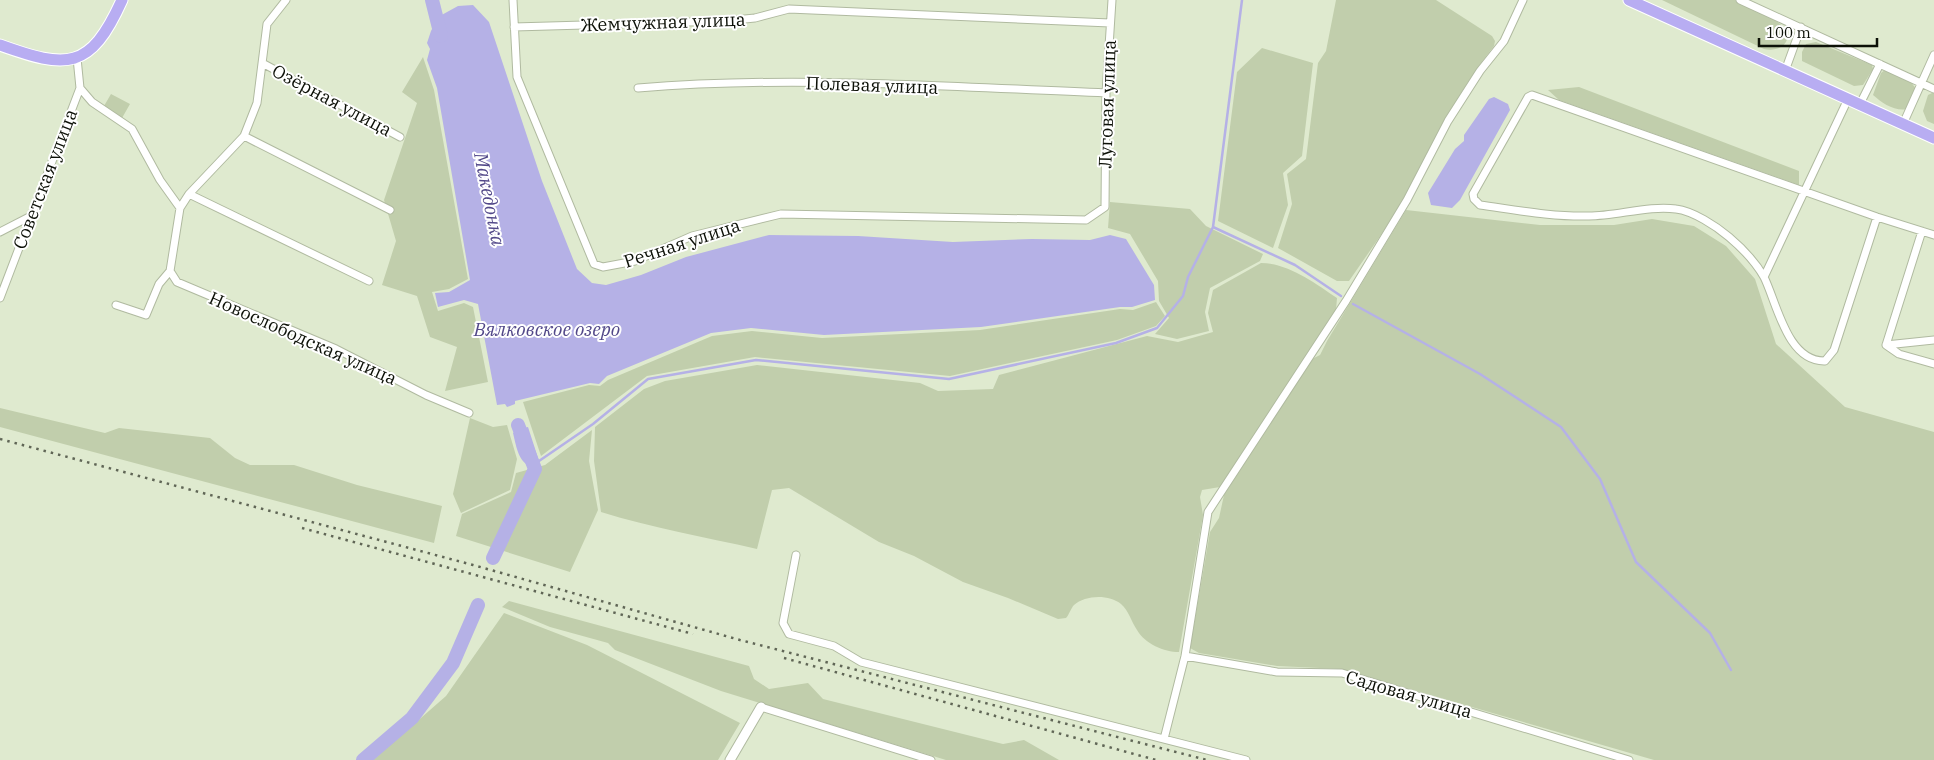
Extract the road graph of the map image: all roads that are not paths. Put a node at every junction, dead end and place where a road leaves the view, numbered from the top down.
1 (122, 0) edge
2 (286, 0) edge
3 (514, 0) edge
4 (1112, 0) edge
5 (1524, 0) edge
6 (1629, 0) edge
7 (1740, 0) edge
8 (1110, 23) junction
9 (514, 27) junction
10 (1801, 28) junction
11 (0, 45) edge
12 (1934, 55) edge
13 (77, 58) junction
14 (264, 64) junction
15 (1880, 64) junction
16 (1785, 72) junction
17 (1922, 83) junction
18 (80, 88) junction
19 (638, 88) dead end
20 (1934, 89) edge
21 (1106, 92) junction
22 (1848, 99) junction
23 (1860, 104) junction
24 (1903, 124) junction
25 (244, 136) junction
26 (400, 137) dead end
27 (1934, 138) edge
28 (1804, 190) junction
29 (189, 194) junction
30 (1105, 207) joint
31 (180, 208) junction
32 (390, 210) dead end
33 (29, 217) junction
34 (1877, 217) junction
35 (1922, 231) junction
36 (0, 232) edge
37 (1934, 235) edge
38 (170, 271) junction
39 (1764, 277) junction
40 (370, 281) dead end
41 (0, 298) edge
42 (116, 305) dead end
43 (1934, 340) edge
44 (1886, 346) junction
45 (1934, 364) edge
46 (469, 413) dead end
47 (796, 555) dead end
48 (1185, 656) junction
49 (761, 707) joint
50 (1164, 739) junction
51 (730, 760) edge
52 (931, 760) edge
53 (1246, 760) edge
54 (1629, 760) edge

1 - 13 main road
2 - 14 street
3 - 9 street, Речная улица
4 - 8 street, Луговая улица
5 - 48 street
6 - 16 main road
7 - 10 street
8 - 9 street, Жемчужная улица
8 - 21 street, Луговая улица
9 - 30 street, Речная улица
10 - 15 street
10 - 16 street
11 - 13 main road
12 - 17 street
13 - 18 street, Советская улица
14 - 25 street
14 - 26 street, Озёрная улица
15 - 17 street
15 - 23 street
16 - 22 main road
17 - 20 street
17 - 24 street
18 - 31 street
18 - 33 street, Советская улица
19 - 21 street, Полевая улица
21 - 30 street, Луговая улица
22 - 23 main road
22 - 28 street
23 - 24 main road
24 - 27 main road
25 - 29 street
25 - 32 street
28 - 34 street
28 - 39 street
28 - 39 street
29 - 31 street
29 - 40 street
31 - 38 street
33 - 36 street
33 - 41 street, Советская улица
34 - 35 street
34 - 39 street
35 - 37 street
35 - 44 street
38 - 42 street
38 - 46 street, Новослободская улица
43 - 44 street
44 - 45 street
47 - 50 street
48 - 50 street
48 - 54 street, Садовая улица
49 - 51 street
49 - 52 street
50 - 53 street

